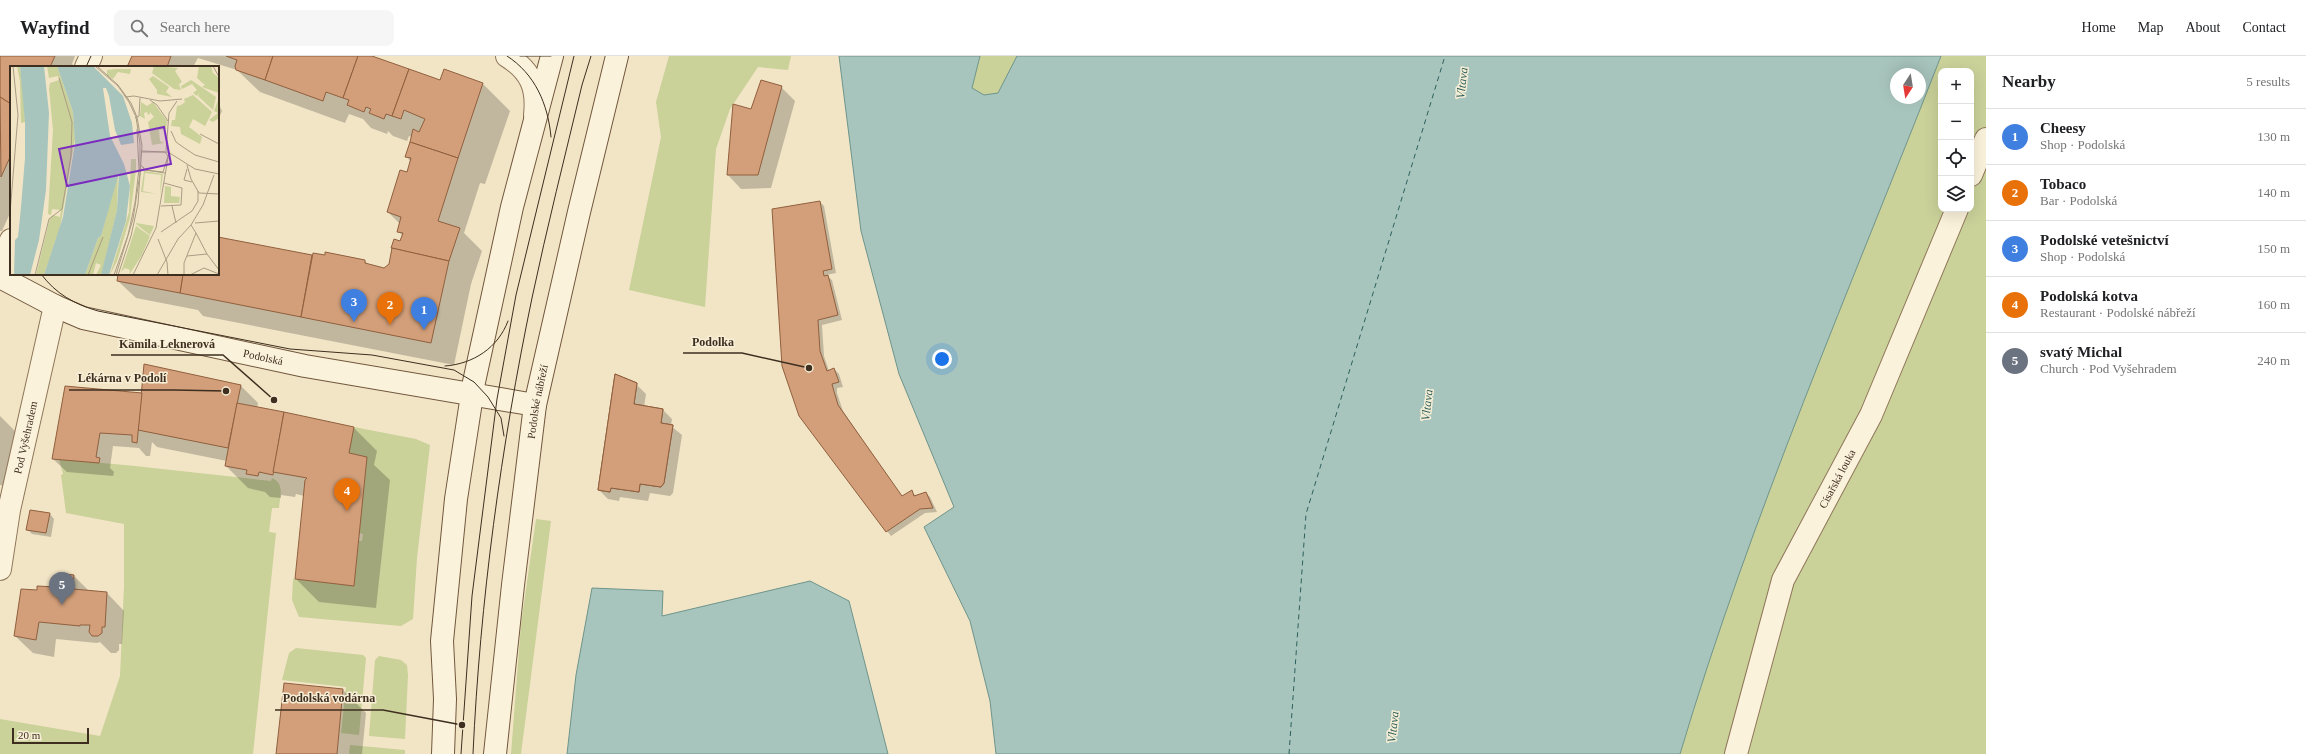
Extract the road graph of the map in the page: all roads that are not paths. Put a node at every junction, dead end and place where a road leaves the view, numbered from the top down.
1 (91, 56) edge
2 (507, 56) edge
3 (552, 56) edge
4 (617, 56) edge
5 (86, 66) edge
6 (535, 117) junction
7 (1986, 139) edge
8 (1974, 168) edge
9 (1956, 212) edge
10 (10, 242) edge
11 (0, 265) edge
12 (0, 277) edge
13 (55, 306) junction
14 (472, 395) junction
15 (536, 405) junction
16 (0, 569) edge
17 (443, 754) edge
18 (495, 754) edge
19 (1736, 754) edge

1 - 5 street
2 - 6 street
3 - 6 street
4 - 15 street, Podolské nábřeží
6 - 14 street
7 - 8 street
9 - 19 street, Císařská louka
10 - 11 street
12 - 13 street, Podolská
13 - 14 street, Podolská
13 - 16 street, Pod Vyšehradem
14 - 15 street, Podolská
14 - 17 street
15 - 18 street, Podolské nábřeží

